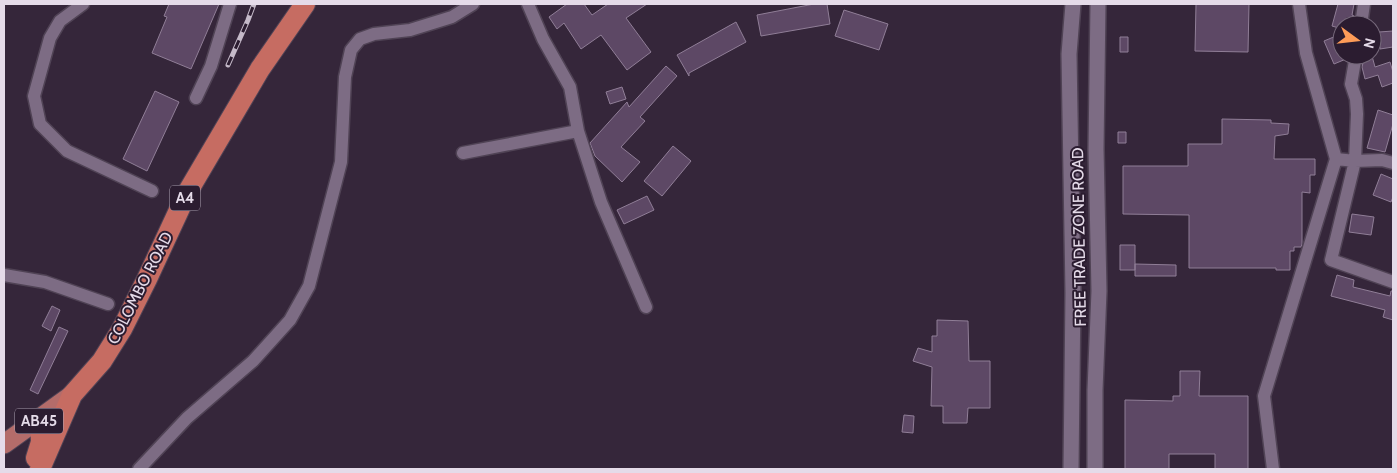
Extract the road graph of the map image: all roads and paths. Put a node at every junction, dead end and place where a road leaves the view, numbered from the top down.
1 (83, 4) edge
2 (230, 4) edge
3 (305, 4) edge
4 (473, 4) edge
5 (528, 4) edge
6 (1073, 4) edge
7 (1098, 4) edge
8 (1299, 4) edge
9 (1354, 65) edge
10 (196, 98) dead end
11 (578, 131) junction
12 (464, 153) dead end
13 (1336, 158) junction
14 (1355, 161) junction
15 (1393, 163) edge
16 (152, 191) dead end
17 (4, 275) edge
18 (1393, 282) edge
19 (108, 304) dead end
20 (646, 307) dead end
21 (72, 396) junction
22 (40, 420) junction
23 (4, 444) edge
24 (31, 469) edge
25 (40, 469) edge
26 (139, 469) edge
27 (1071, 469) edge
28 (1095, 469) edge
29 (1273, 469) edge

1 - 16 street
2 - 10 street
3 - 21 highway, COLOMBO ROAD / A4
4 - 26 street
5 - 11 street
6 - 27 street, FREE TRADE ZONE ROAD
7 - 28 street, FREE TRADE ZONE ROAD
8 - 13 street
9 - 14 street
11 - 12 street
11 - 20 street
13 - 14 street
13 - 29 street
14 - 15 street
14 - 18 street
17 - 19 street
21 - 22 main road, AB45
21 - 25 highway, COLOMBO ROAD / A4
22 - 23 main road, AB45
22 - 24 highway

